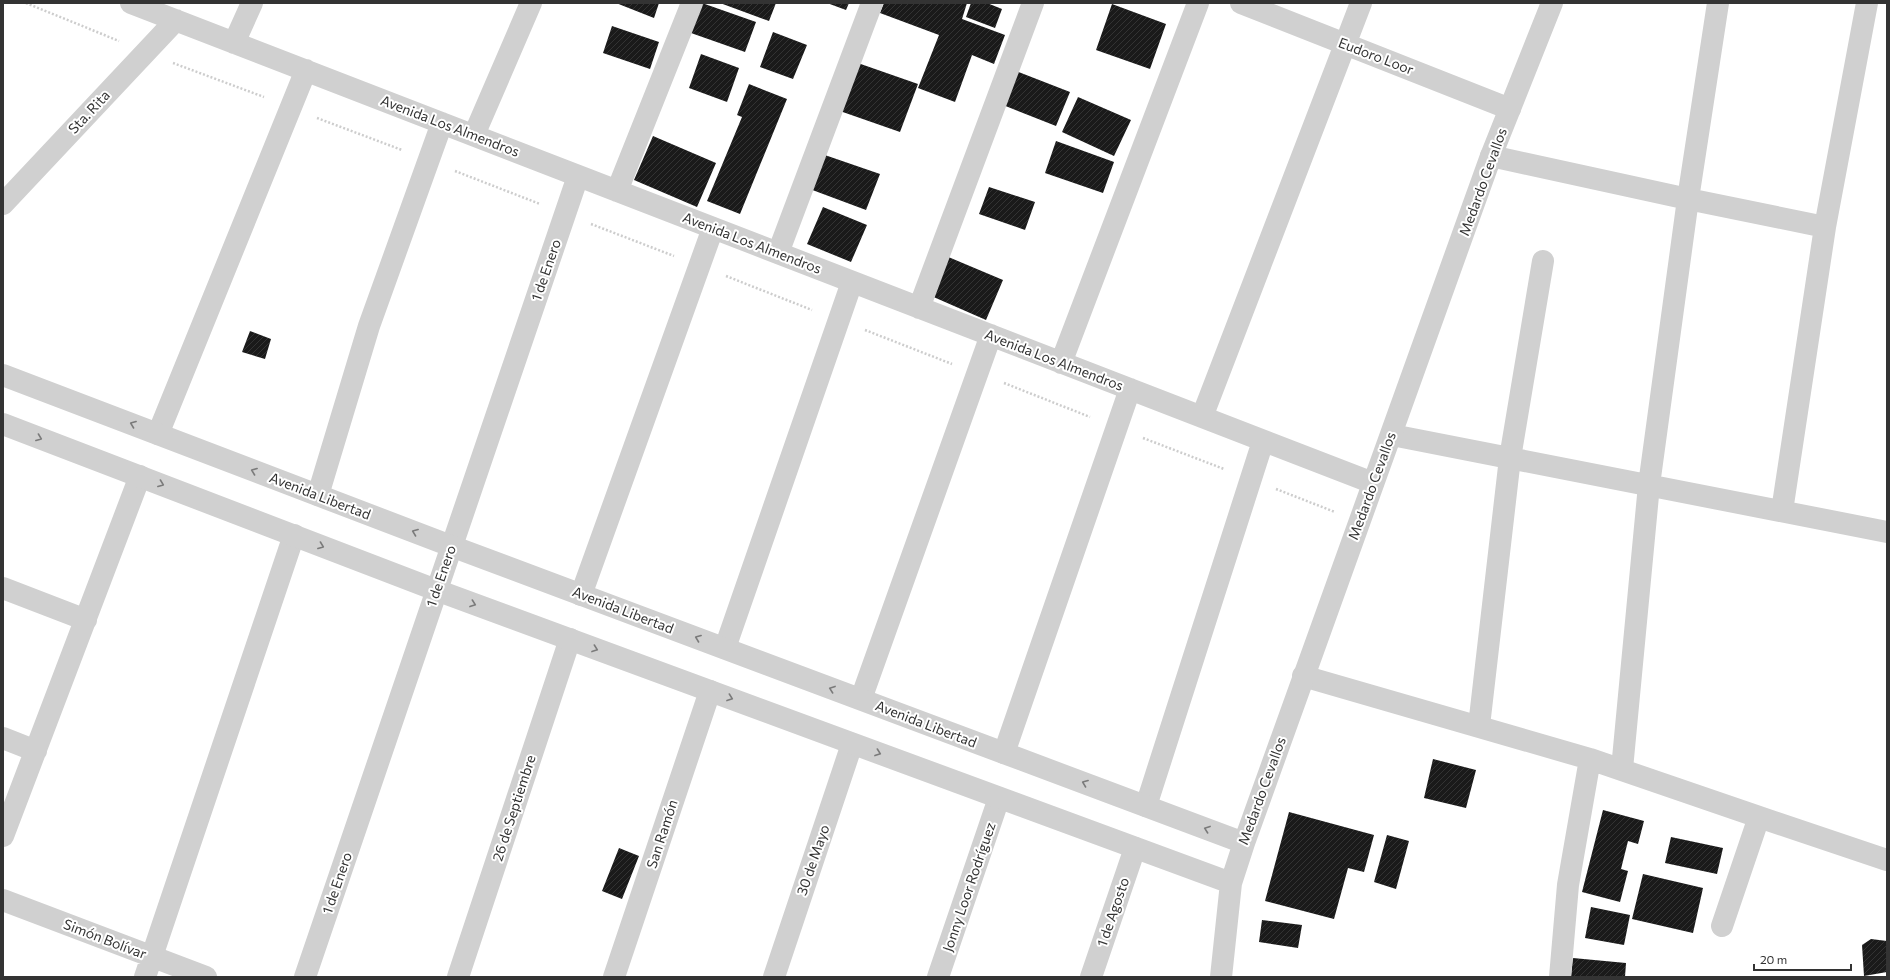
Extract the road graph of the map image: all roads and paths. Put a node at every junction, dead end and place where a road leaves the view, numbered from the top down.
1 (26, 3) edge
2 (131, 3) edge
3 (252, 3) edge
4 (531, 3) edge
5 (692, 3) edge
6 (872, 3) edge
7 (1033, 3) edge
8 (1198, 3) edge
9 (1241, 3) edge
10 (1361, 3) edge
11 (1552, 3) edge
12 (1718, 3) edge
13 (1867, 3) edge
14 (176, 20) junction
15 (234, 43) junction
16 (1345, 44) junction
17 (146, 52) junction
18 (306, 70) junction
19 (291, 108) junction
20 (1510, 109) junction
21 (442, 123) junction
22 (474, 136) junction
23 (1491, 156) junction
24 (428, 161) junction
25 (578, 176) junction
26 (617, 191) junction
27 (1688, 199) junction
28 (3, 204) edge
29 (565, 214) junction
30 (1825, 227) junction
31 (713, 228) junction
32 (778, 253) junction
33 (1543, 261) dead end
34 (700, 266) junction
35 (852, 282) junction
36 (919, 308) junction
37 (838, 320) junction
38 (990, 335) junction
39 (1061, 363) junction
40 (977, 373) junction
41 (3, 375) edge
42 (1130, 389) junction
43 (1202, 417) junction
44 (3, 424) edge
45 (1116, 428) junction
46 (158, 434) junction
47 (1392, 435) junction
48 (1263, 441) junction
49 (1510, 458) junction
50 (140, 476) junction
51 (1250, 479) junction
52 (1373, 483) junction
53 (1649, 485) junction
54 (318, 495) junction
55 (1782, 511) junction
56 (1335, 512) dead end
57 (1887, 532) edge
58 (294, 535) junction
59 (451, 546) junction
60 (3, 588) edge
61 (436, 590) junction
62 (581, 595) junction
63 (86, 620) junction
64 (570, 639) junction
65 (725, 648) junction
66 (1303, 676) junction
67 (710, 691) junction
68 (861, 699) junction
69 (1479, 726) junction
70 (3, 738) edge
71 (852, 744) junction
72 (36, 751) junction
73 (1004, 753) junction
74 (1590, 759) junction
75 (1622, 769) junction
76 (999, 798) junction
77 (1146, 806) junction
78 (1759, 817) junction
79 (3, 836) edge
80 (1244, 843) junction
81 (1135, 848) junction
82 (1887, 860) edge
83 (1231, 883) junction
84 (3, 900) edge
85 (1722, 926) dead end
86 (152, 956) junction
87 (145, 977) edge
88 (206, 977) edge
89 (305, 977) edge
90 (458, 977) edge
91 (614, 977) edge
92 (774, 977) edge
93 (938, 977) edge
94 (1091, 977) edge
95 (1221, 977) edge
96 (1560, 977) edge

1 - 17 path
2 - 14 street, Avenida Los Almendros
3 - 15 street
4 - 22 street
5 - 26 street
6 - 32 street
7 - 36 street
8 - 39 street
9 - 16 street, Eudoro Loor
10 - 16 street
11 - 20 street, Medardo Cevallos
12 - 27 street
13 - 30 street
14 - 15 street, Avenida Los Almendros
14 - 17 street, Sta. Rita
15 - 18 street, Avenida Los Almendros
16 - 20 street, Eudoro Loor
16 - 43 street
17 - 19 path
17 - 28 street, Sta. Rita
18 - 19 street
18 - 21 street, Avenida Los Almendros
19 - 24 path
19 - 46 street
20 - 23 street, Medardo Cevallos
21 - 22 street, Avenida Los Almendros
21 - 24 street
22 - 25 street, Avenida Los Almendros
23 - 27 street
23 - 47 street, Medardo Cevallos
24 - 29 path
24 - 54 street
25 - 26 street, Avenida Los Almendros
25 - 29 street, 1 de Enero
26 - 31 street, Avenida Los Almendros
27 - 30 street
27 - 53 street
29 - 34 path
29 - 59 street, 1 de Enero
30 - 55 street
31 - 32 street, Avenida Los Almendros
31 - 34 street
32 - 35 street, Avenida Los Almendros
33 - 49 street
34 - 37 path
34 - 62 street
35 - 36 street, Avenida Los Almendros
35 - 37 street
36 - 38 street, Avenida Los Almendros
37 - 40 path
37 - 65 street
38 - 39 street, Avenida Los Almendros
38 - 40 street
39 - 42 street, Avenida Los Almendros
40 - 45 path
40 - 68 street
46 -> 41 street, Avenida Libertad
42 - 43 street, Avenida Los Almendros
42 - 45 street
43 - 48 street, Avenida Los Almendros
44 -> 50 street
45 - 51 path
45 - 73 street
54 -> 46 street, Avenida Libertad
47 - 49 street
47 - 52 street, Medardo Cevallos
48 - 51 street
48 - 52 street, Avenida Los Almendros
49 - 53 street
49 - 69 street
50 -> 58 street
50 - 63 street
51 - 56 path
51 - 77 street
52 - 66 street, Medardo Cevallos
53 - 55 street
53 - 75 street
59 -> 54 street, Avenida Libertad
55 - 57 street
58 -> 61 street
58 - 86 street
59 - 61 street, 1 de Enero
59 - 62 street, Avenida Libertad
60 - 63 street
61 -> 64 street
61 - 89 street, 1 de Enero
65 -> 62 street, Avenida Libertad
63 - 72 street
64 -> 67 street
64 - 90 street, 26 de Septiembre
68 -> 65 street, Avenida Libertad
66 - 69 street
66 - 80 street, Medardo Cevallos
67 -> 71 street
67 - 91 street, San Ramón
68 - 73 street, Avenida Libertad
69 - 74 street
70 - 72 street
71 -> 76 street
71 - 92 street, 30 de Mayo
72 - 79 street
77 -> 73 street, Avenida Libertad
74 - 75 street
74 - 96 street
75 - 78 street
76 - 81 street
76 - 93 street, Jonny Loor Rodríguez
80 -> 77 street, Avenida Libertad
78 - 82 street
78 - 85 street
80 - 83 street, Medardo Cevallos
81 - 83 street
81 - 94 street, 1 de Agosto
83 - 95 street, Medardo Cevallos
84 - 86 street, Simón Bolívar
86 - 87 street
86 - 88 street, Simón Bolívar

